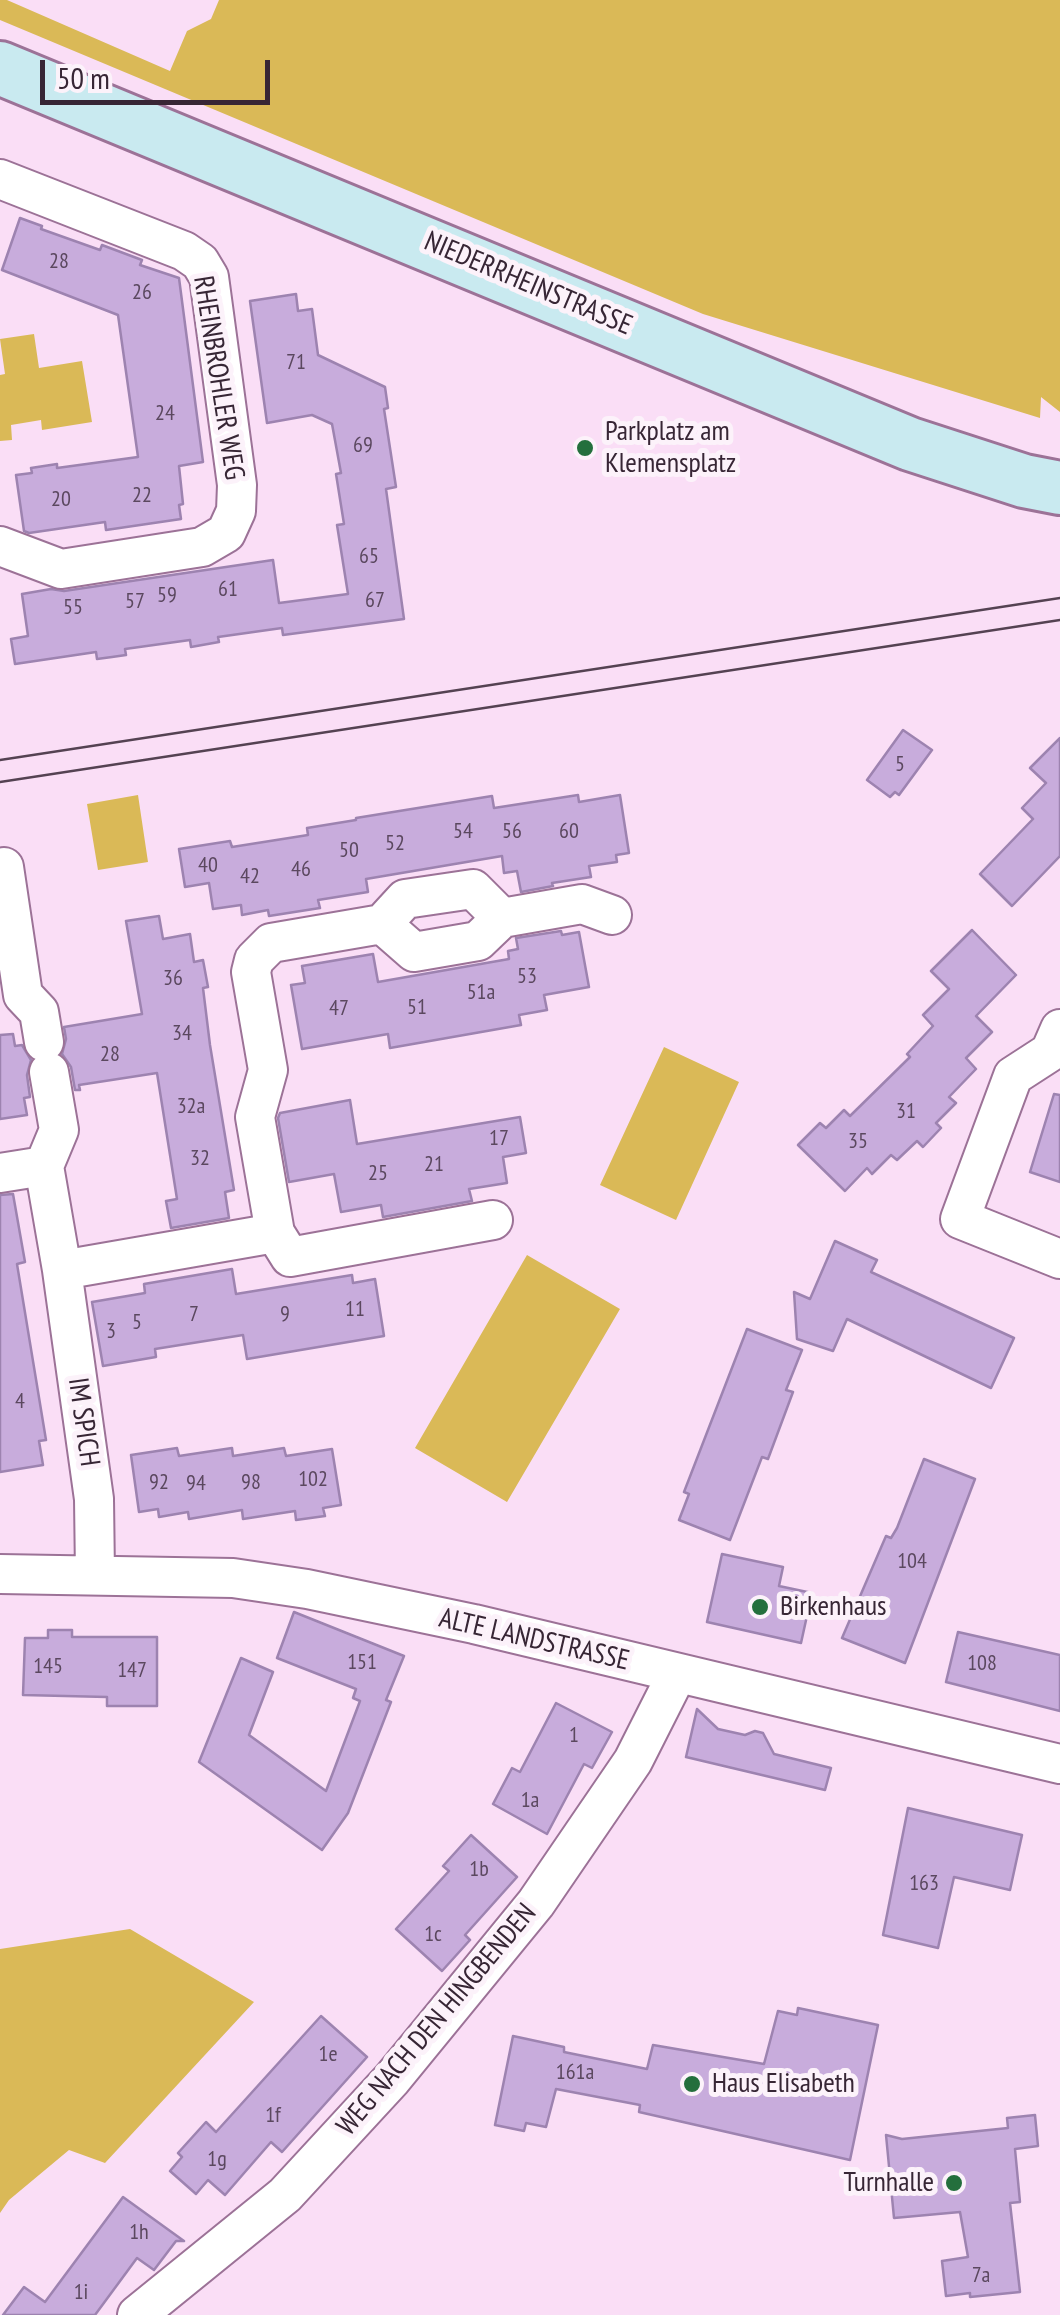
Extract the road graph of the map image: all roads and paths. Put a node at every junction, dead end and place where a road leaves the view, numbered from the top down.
1 (0, 68) edge
2 (0, 179) edge
3 (1060, 488) edge
4 (0, 546) edge
5 (4, 866) dead end
6 (612, 914) dead end
7 (502, 918) junction
8 (382, 924) junction
9 (1060, 1029) edge
10 (44, 1166) junction
11 (0, 1173) edge
12 (493, 1220) dead end
13 (275, 1233) junction
14 (1060, 1259) edge
15 (62, 1270) junction
16 (0, 1574) edge
17 (95, 1575) junction
18 (677, 1674) junction
19 (1060, 1764) edge
20 (136, 2315) edge

1 - 3 main road, NIEDERRHEINSTRASSE
2 - 4 street, RHEINBROHLER WEG
5 - 10 street, IM SPICH
6 - 7 street
7 - 8 street
7 - 8 street
8 - 13 street
9 - 14 street
10 - 11 street
10 - 15 street, IM SPICH
12 - 13 street
13 - 15 street
15 - 17 street, IM SPICH
16 - 17 street, ALTE LANDSTRASSE
17 - 18 street, ALTE LANDSTRASSE
18 - 19 street, ALTE LANDSTRASSE
18 - 20 street, WEG NACH DEN HINGBENDEN

